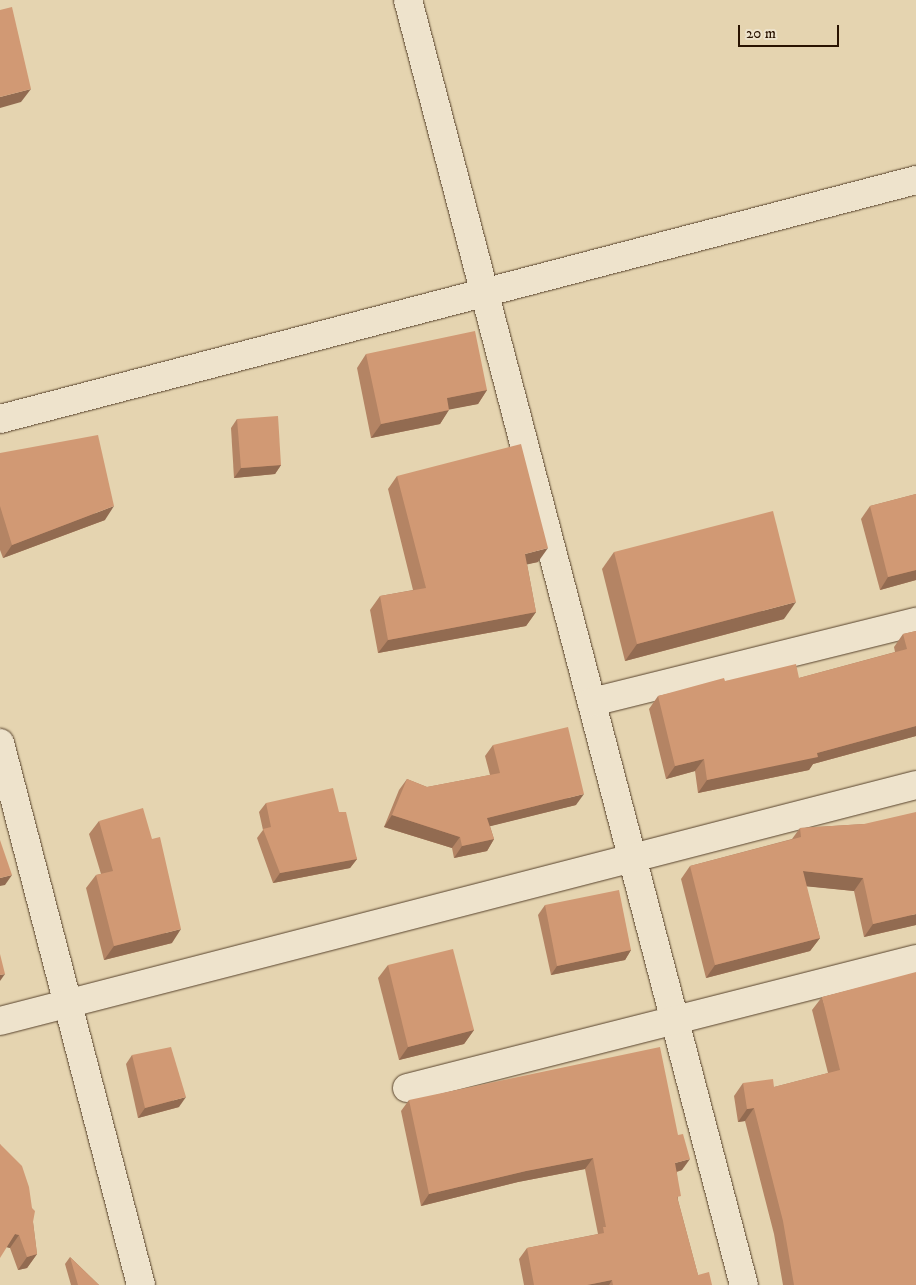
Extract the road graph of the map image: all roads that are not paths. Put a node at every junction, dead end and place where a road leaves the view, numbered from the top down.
1 (408, 0) edge
2 (916, 180) edge
3 (485, 292) junction
4 (0, 418) edge
5 (916, 622) edge
6 (592, 702) junction
7 (0, 743) edge
8 (916, 785) edge
9 (632, 858) junction
10 (916, 959) edge
11 (68, 1003) junction
12 (675, 1020) junction
13 (0, 1021) edge
14 (407, 1088) dead end
15 (140, 1285) edge
16 (744, 1285) edge

1 - 3 street
2 - 3 street
3 - 4 street
3 - 6 street
5 - 6 street
6 - 9 street
7 - 11 street
8 - 9 street
9 - 11 street
9 - 12 street
10 - 12 street
11 - 13 street
11 - 15 street
12 - 14 street
12 - 16 street

